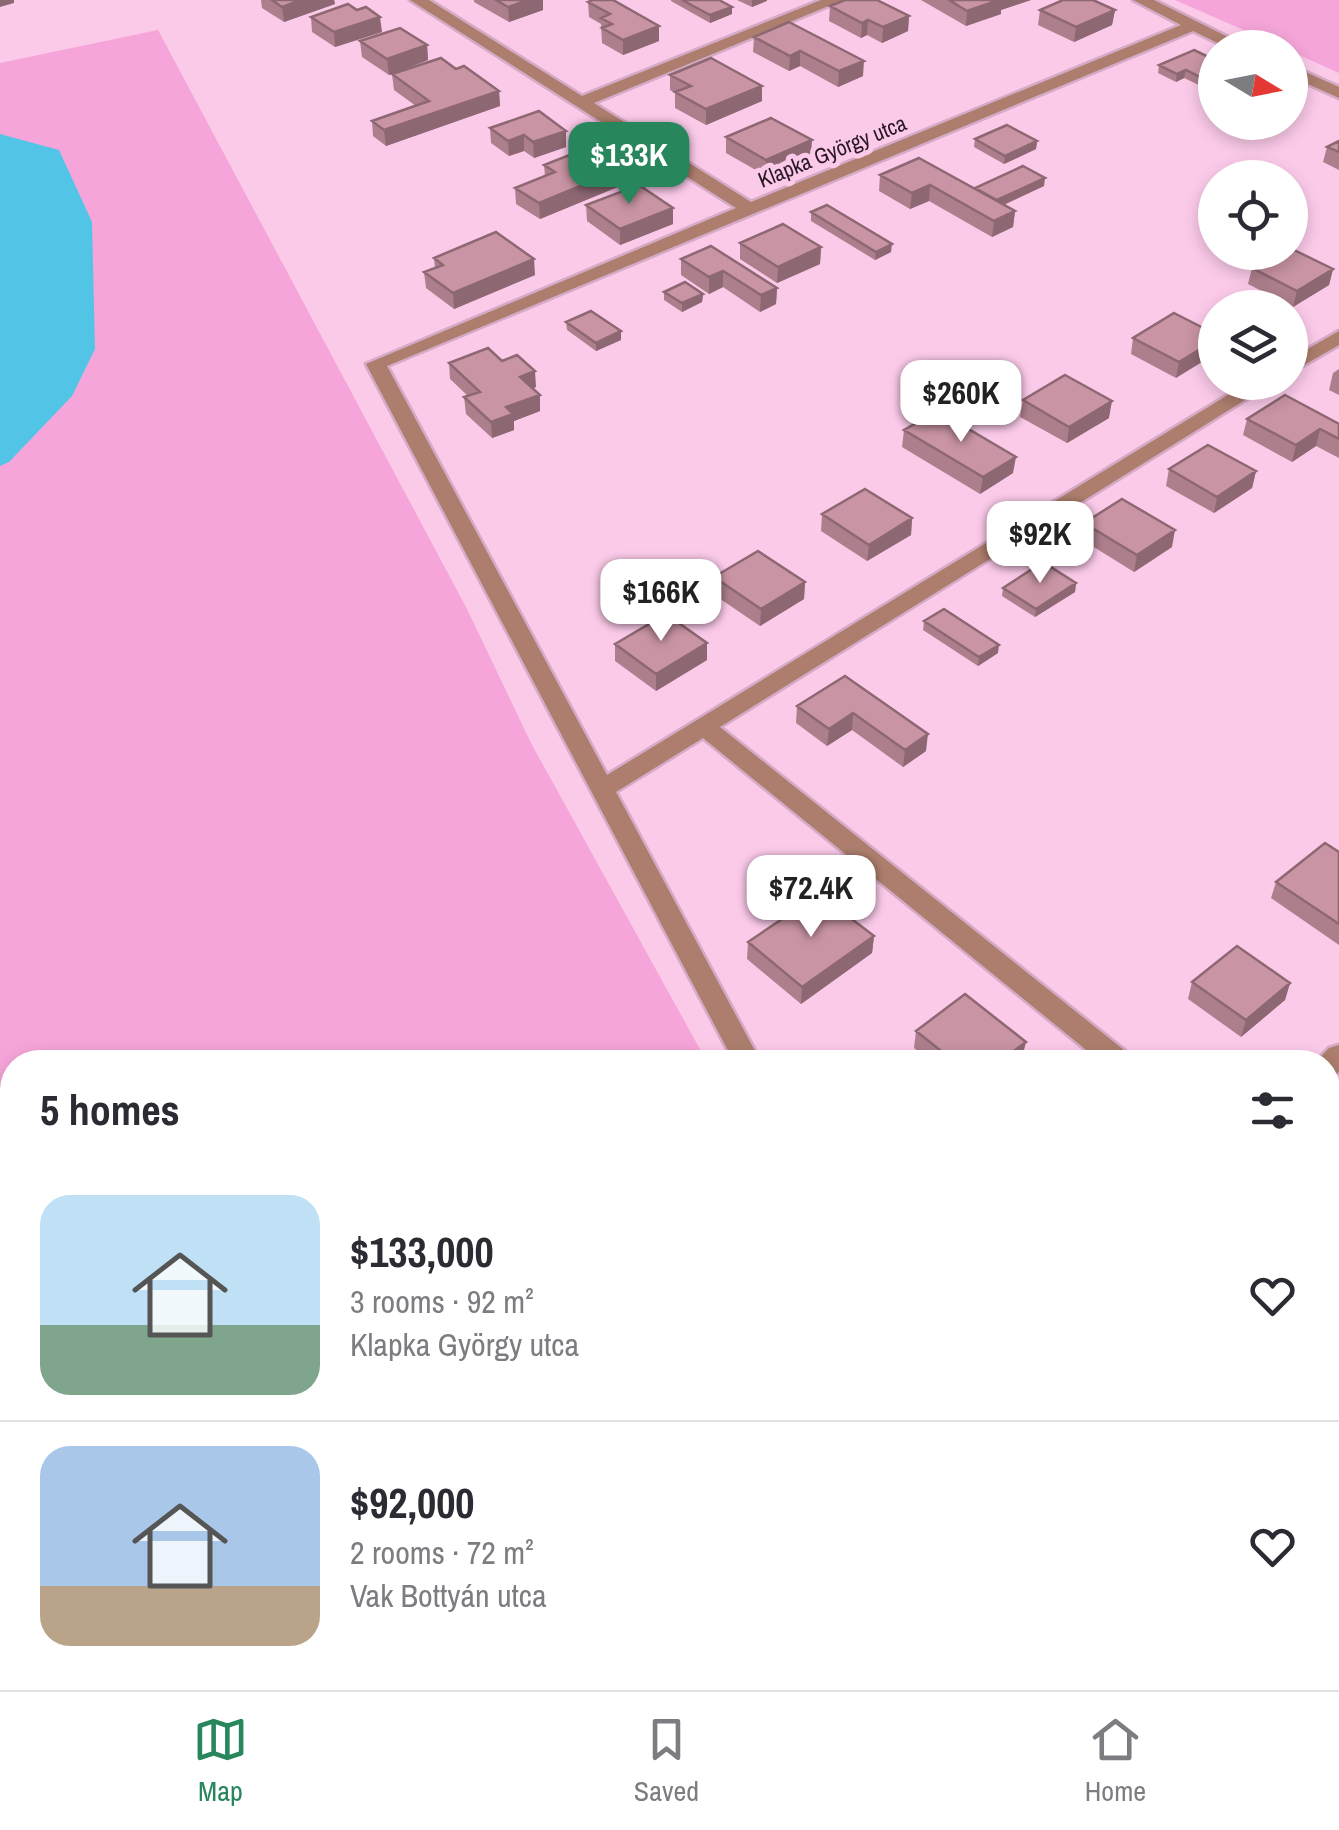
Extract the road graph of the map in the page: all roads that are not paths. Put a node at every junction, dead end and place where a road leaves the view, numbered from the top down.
1 (418, 0) edge
2 (835, 0) edge
3 (1141, 0) edge
4 (1194, 25) junction
5 (1204, 30) edge
6 (1308, 78) edge
7 (1339, 93) edge
8 (580, 103) junction
9 (749, 209) junction
10 (1339, 337) edge
11 (1308, 356) edge
12 (1235, 400) edge
13 (703, 726) junction
14 (602, 788) junction
15 (741, 1050) edge
16 (1105, 1050) edge

1 - 8 street
2 - 8 street
3 - 4 street
4 - 5 street
4 - 9 street, Klapka György utca
6 - 7 street
8 - 9 street
9 - 14 street, Klapka György utca
10 - 11 street
12 - 13 street
13 - 14 street
13 - 16 street
14 - 15 street

